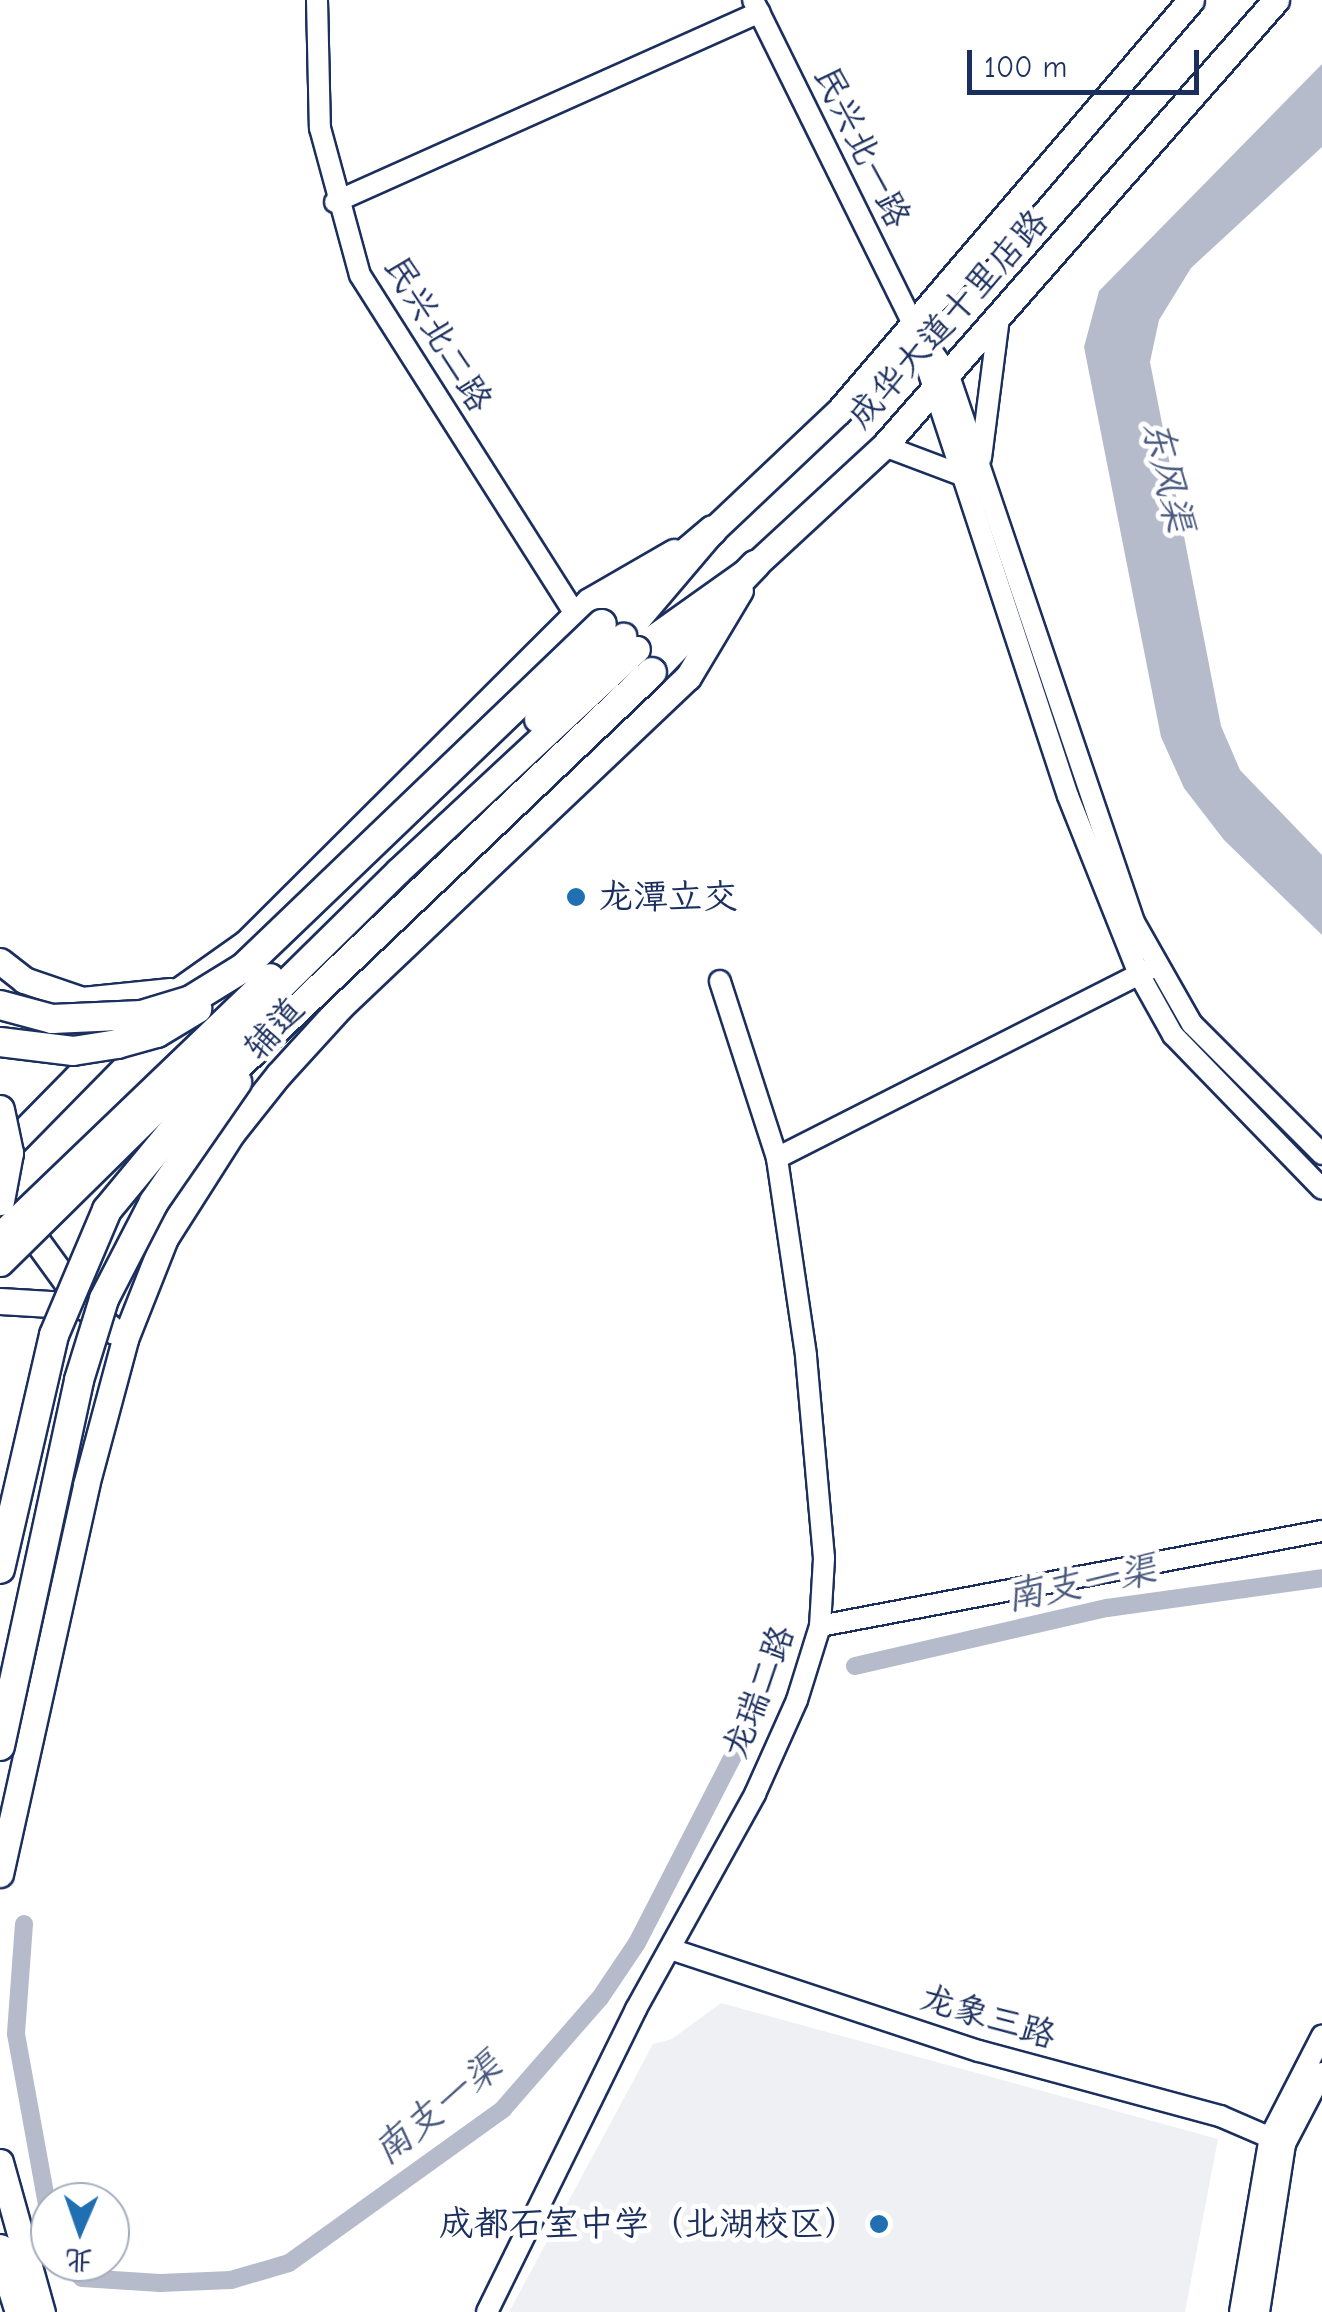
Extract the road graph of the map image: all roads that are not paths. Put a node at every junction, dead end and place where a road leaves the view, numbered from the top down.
1 (317, 0) edge
2 (1191, 0) edge
3 (1276, 0) edge
4 (756, 6) edge
5 (335, 202) junction
6 (999, 318) junction
7 (913, 324) junction
8 (942, 384) junction
9 (884, 446) junction
10 (972, 473) junction
11 (712, 530) joint
12 (756, 566) junction
13 (618, 639) junction
14 (0, 961) edge
15 (243, 968) junction
16 (1148, 970) junction
17 (720, 981) dead end
18 (176, 990) junction
19 (0, 1005) edge
20 (265, 1040) junction
21 (0, 1042) edge
22 (0, 1110) edge
23 (1322, 1154) edge
24 (0, 1155) edge
25 (778, 1158) junction
26 (1322, 1188) edge
27 (0, 1190) edge
28 (0, 1201) edge
29 (0, 1235) edge
30 (0, 1263) edge
31 (0, 1301) edge
32 (84, 1306) junction
33 (125, 1339) junction
34 (1322, 1531) edge
35 (0, 1569) edge
36 (820, 1626) junction
37 (45, 1660) junction
38 (0, 1672) edge
39 (0, 1746) edge
40 (0, 1874) edge
41 (673, 1950) junction
42 (1322, 2036) edge
43 (1322, 2073) edge
44 (1278, 2141) junction
45 (0, 2162) edge
46 (0, 2248) edge
47 (20, 2312) edge
48 (42, 2312) edge
49 (487, 2312) edge
50 (1240, 2312) edge
51 (1259, 2312) edge

1 - 5 street, 民兴北二路
2 - 7 main road, 成华大道十里店路
3 - 6 main road, 成华大道十里店路
4 - 5 street
4 - 7 street, 民兴北一路
5 - 13 street, 民兴北二路
6 - 8 main road, 成华大道十里店路
6 - 10 street
7 - 8 street, 民兴北一路
7 - 11 main road, 成华大道十里店路
8 - 9 main road, 成华大道十里店路
8 - 10 street, 民兴北一路
9 - 10 street
9 - 12 main road, 成华大道十里店路
10 - 16 street, 民兴北一路
11 - 13 highway
12 - 13 highway
12 - 33 main road, 辅道
13 - 15 highway, bridge
13 - 18 main road
13 - 20 highway, bridge
13 - 29 main road, bridge
13 - 30 main road, bridge
14 - 18 main road
15 - 19 highway, bridge
15 - 21 highway, bridge
16 - 23 street
16 - 25 street
16 - 26 street
17 - 25 street, 龙瑞二路
18 - 24 main road
20 - 35 highway, bridge
20 - 39 highway, bridge
22 - 28 highway, bridge
25 - 36 street, 龙瑞二路
27 - 32 main road
31 - 32 main road
32 - 33 main road
33 - 37 main road, 辅道
34 - 36 street
36 - 41 street, 龙瑞二路
37 - 38 main road
37 - 40 main road, 辅道
41 - 44 street, 龙象三路
41 - 49 street, 龙瑞二路
42 - 44 street
43 - 44 street
44 - 50 street
44 - 51 street
45 - 48 main road
46 - 47 highway

